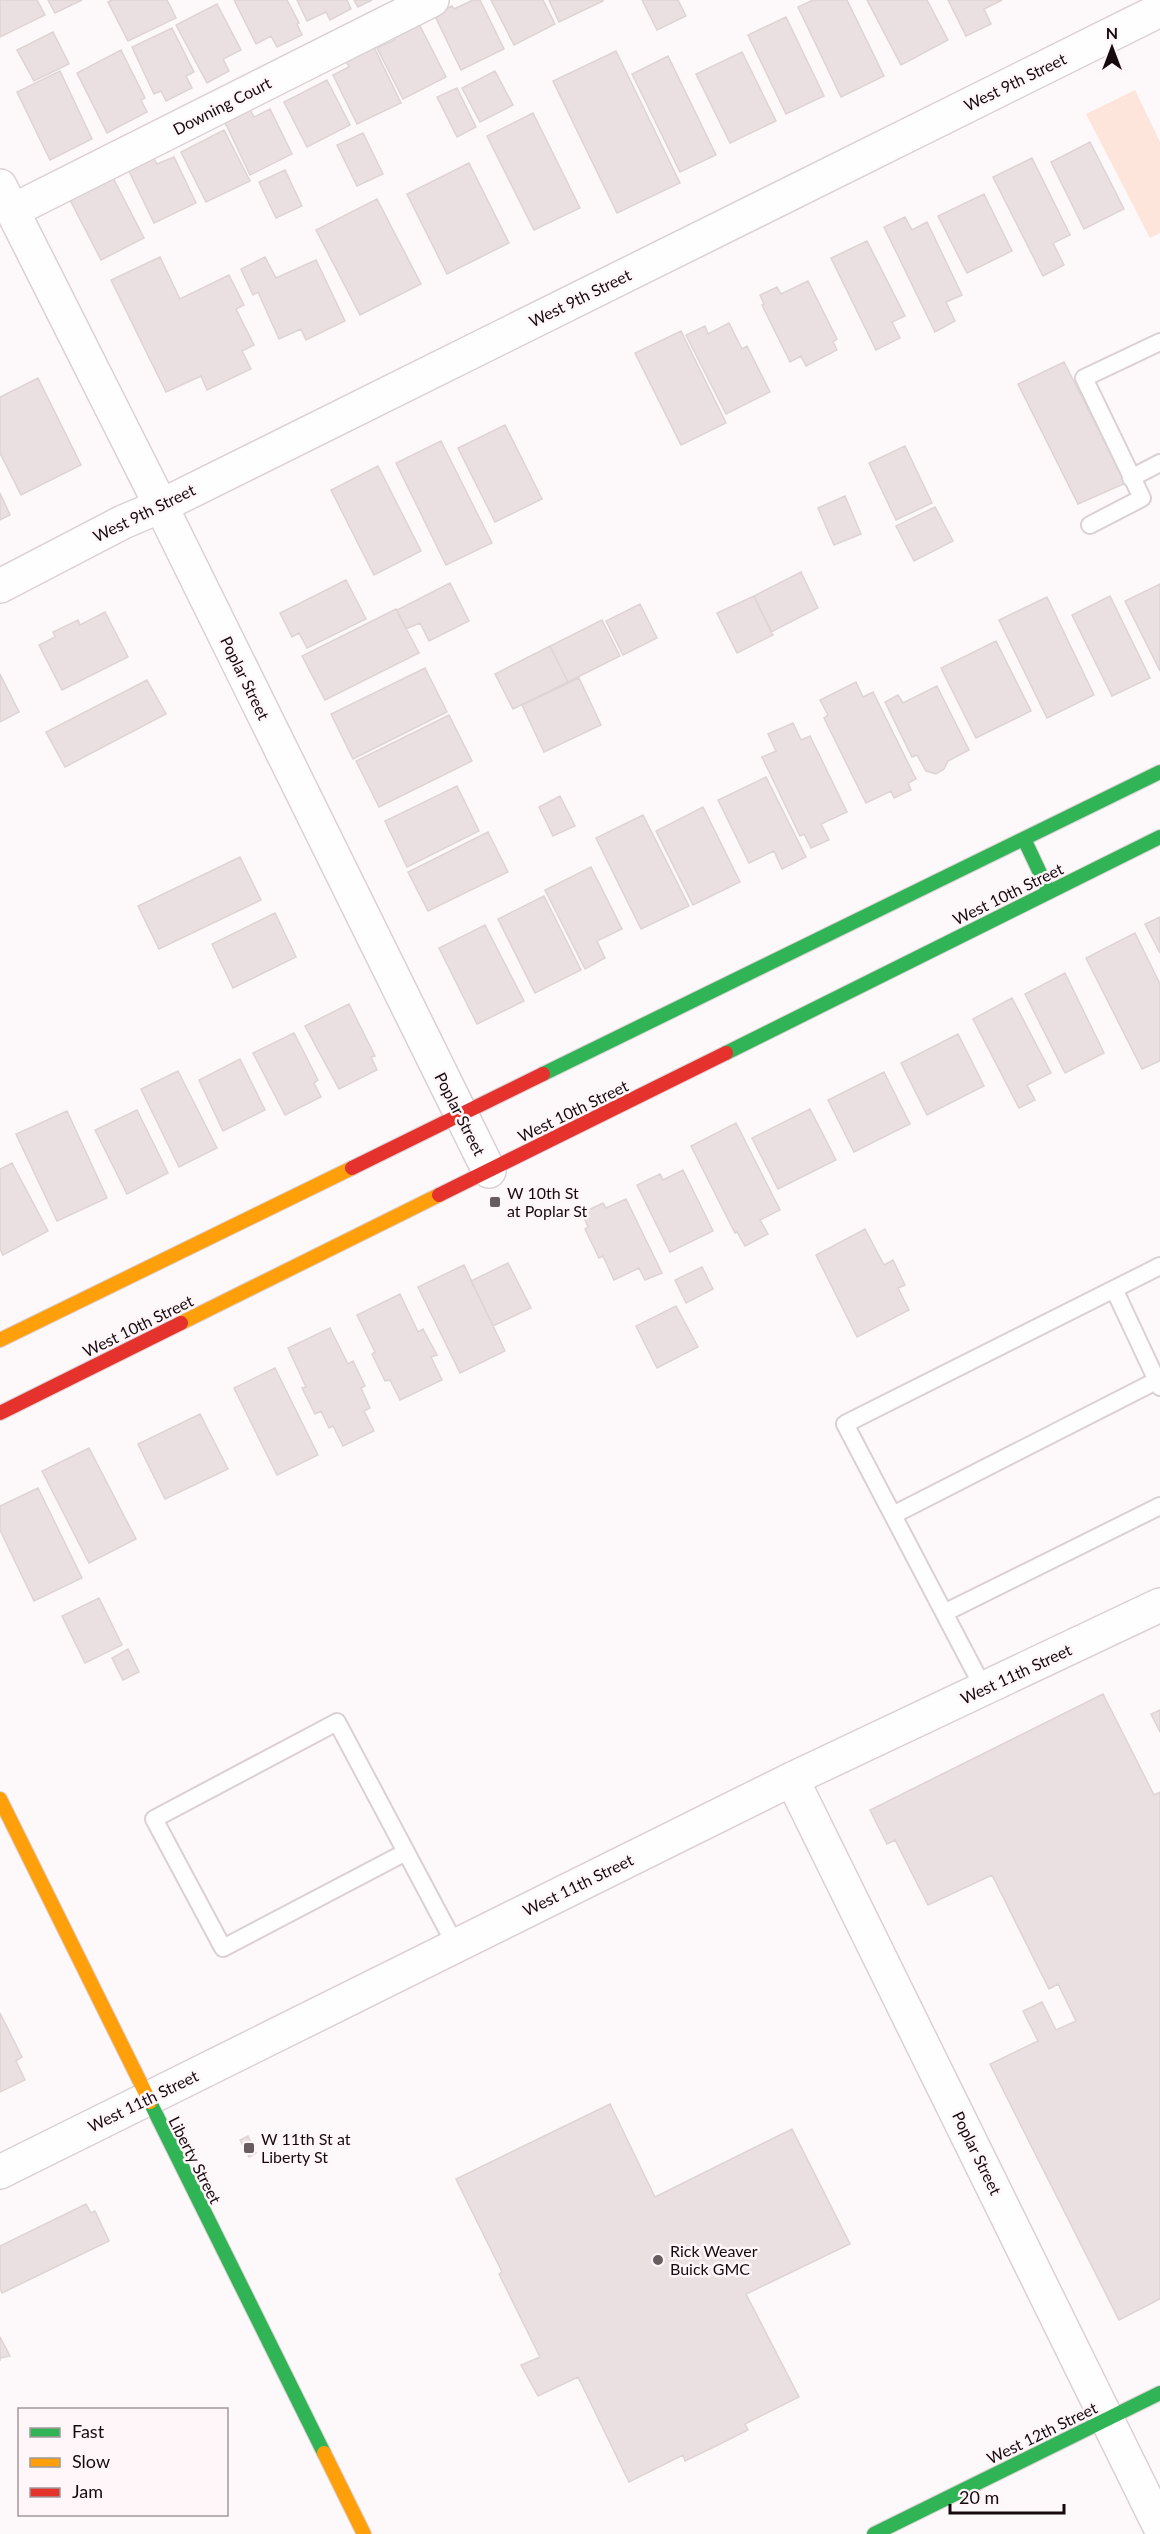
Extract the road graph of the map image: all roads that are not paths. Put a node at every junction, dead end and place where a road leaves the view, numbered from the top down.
1 (432, 0) edge
2 (1160, 10) edge
3 (6, 198) edge
4 (1160, 342) edge
5 (1160, 464) edge
6 (1131, 478) junction
7 (161, 506) junction
8 (1090, 525) dead end
9 (0, 586) edge
10 (1160, 772) edge
11 (1160, 837) edge
12 (1024, 839) junction
13 (1049, 892) junction
14 (460, 1116) junction
15 (489, 1171) junction
16 (1160, 1266) edge
17 (1114, 1289) junction
18 (0, 1340) edge
19 (1159, 1382) edge
20 (0, 1413) edge
21 (1160, 1506) edge
22 (893, 1515) junction
23 (1160, 1605) edge
24 (945, 1613) junction
25 (984, 1689) junction
26 (792, 1779) junction
27 (0, 1798) edge
28 (406, 1851) junction
29 (456, 1946) junction
30 (147, 2099) junction
31 (0, 2172) edge
32 (1160, 2393) edge
33 (1108, 2419) junction
34 (1160, 2527) edge
35 (364, 2534) edge
36 (874, 2534) edge

1 - 3 street, Downing Court
2 - 7 street, West 9th Street
3 - 7 street, Poplar Street
4 - 6 lane
5 - 6 lane
6 - 8 lane
7 - 9 street, West 9th Street
7 - 14 street, Poplar Street
10 - 12 street
11 - 13 street, West 10th Street
12 - 13 street
12 - 14 street
13 - 15 street, West 10th Street
14 - 15 street, Poplar Street
14 - 18 street
15 - 20 street, West 10th Street
16 - 17 lane
17 - 19 lane
17 - 22 lane
19 - 22 lane
21 - 24 lane
22 - 24 lane
23 - 25 street, West 11th Street
24 - 25 lane
25 - 26 street, West 11th Street
26 - 29 street, West 11th Street
26 - 33 street, Poplar Street
27 - 30 street, Liberty Street
28 - 28 lane
28 - 29 lane
29 - 30 street, West 11th Street
30 - 31 street, West 11th Street
30 - 35 street, Liberty Street
32 - 33 street, West 12th Street
33 - 34 street, Poplar Street
33 - 36 street, West 12th Street

